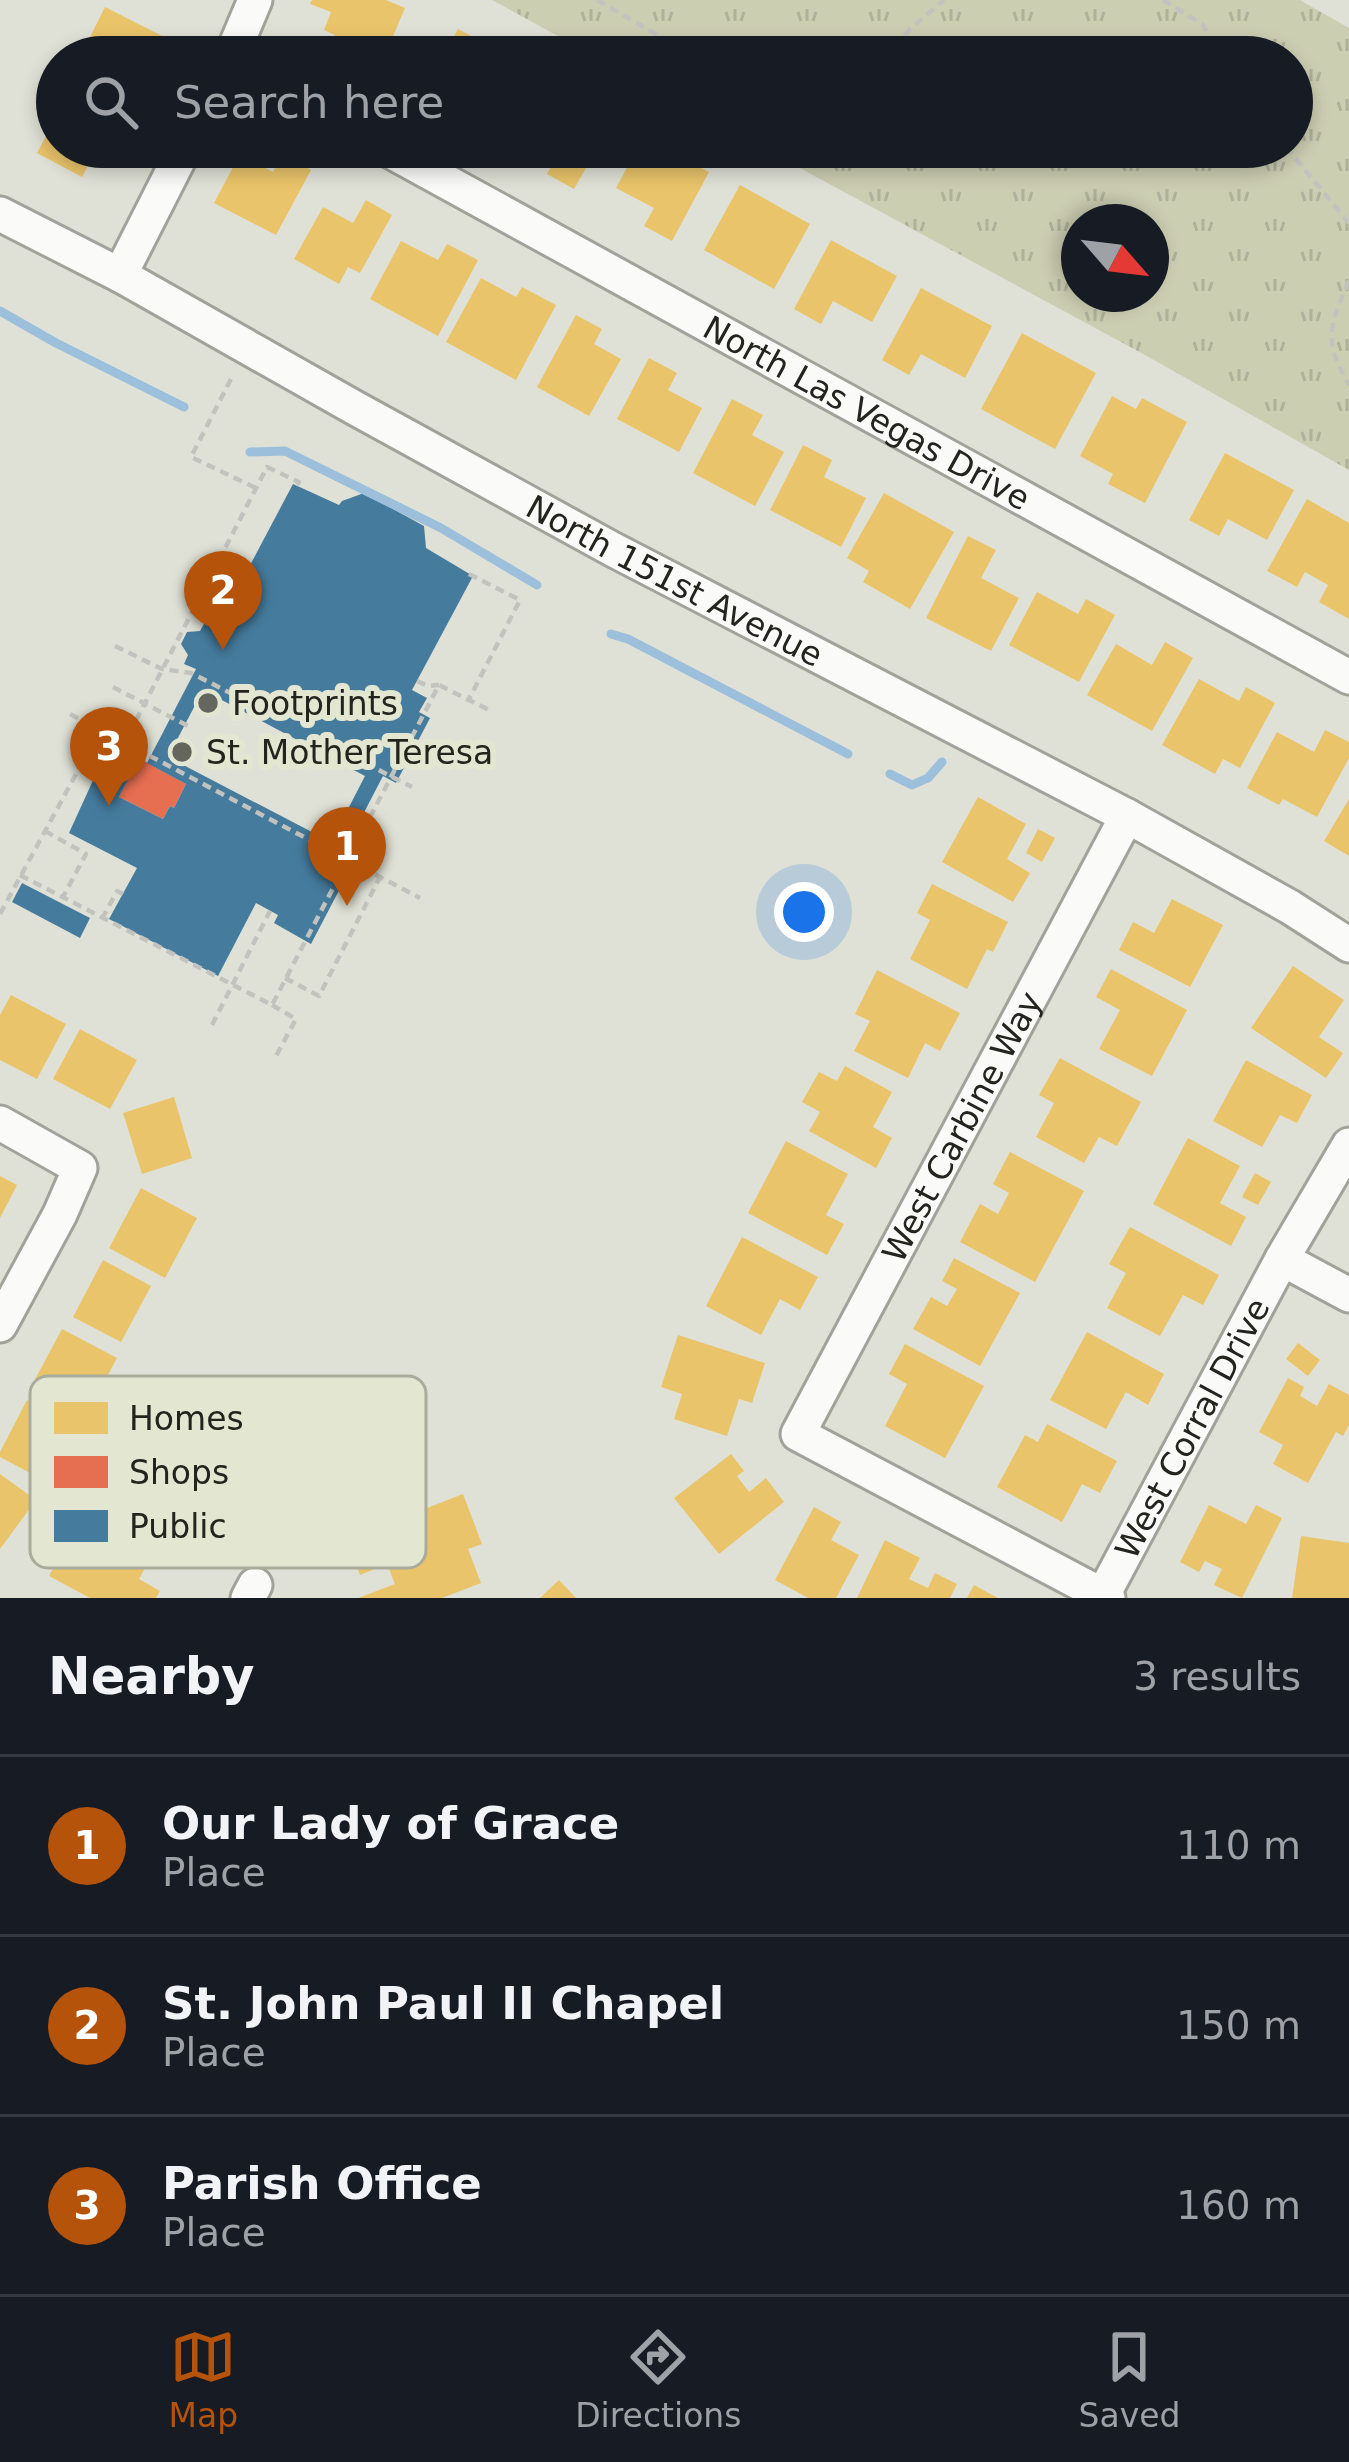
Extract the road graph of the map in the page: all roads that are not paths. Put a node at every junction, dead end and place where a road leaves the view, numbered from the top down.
1 (255, 0) edge
2 (240, 36) edge
3 (174, 168) edge
4 (421, 168) edge
5 (0, 214) edge
6 (120, 275) junction
7 (1349, 677) edge
8 (1127, 817) junction
9 (1349, 945) edge
10 (0, 1123) edge
11 (1349, 1144) edge
12 (1282, 1259) junction
13 (1349, 1294) edge
14 (0, 1325) edge
15 (1106, 1597) edge

1 - 2 street
3 - 6 street
4 - 7 street, North Las Vegas Drive
5 - 6 street, North 151st Avenue
6 - 8 street, North 151st Avenue
8 - 9 street, North 151st Avenue
8 - 15 street, West Carbine Way
10 - 14 street
11 - 12 street, West Corral Drive
12 - 13 street, West Corral Drive
12 - 15 street, West Corral Drive

